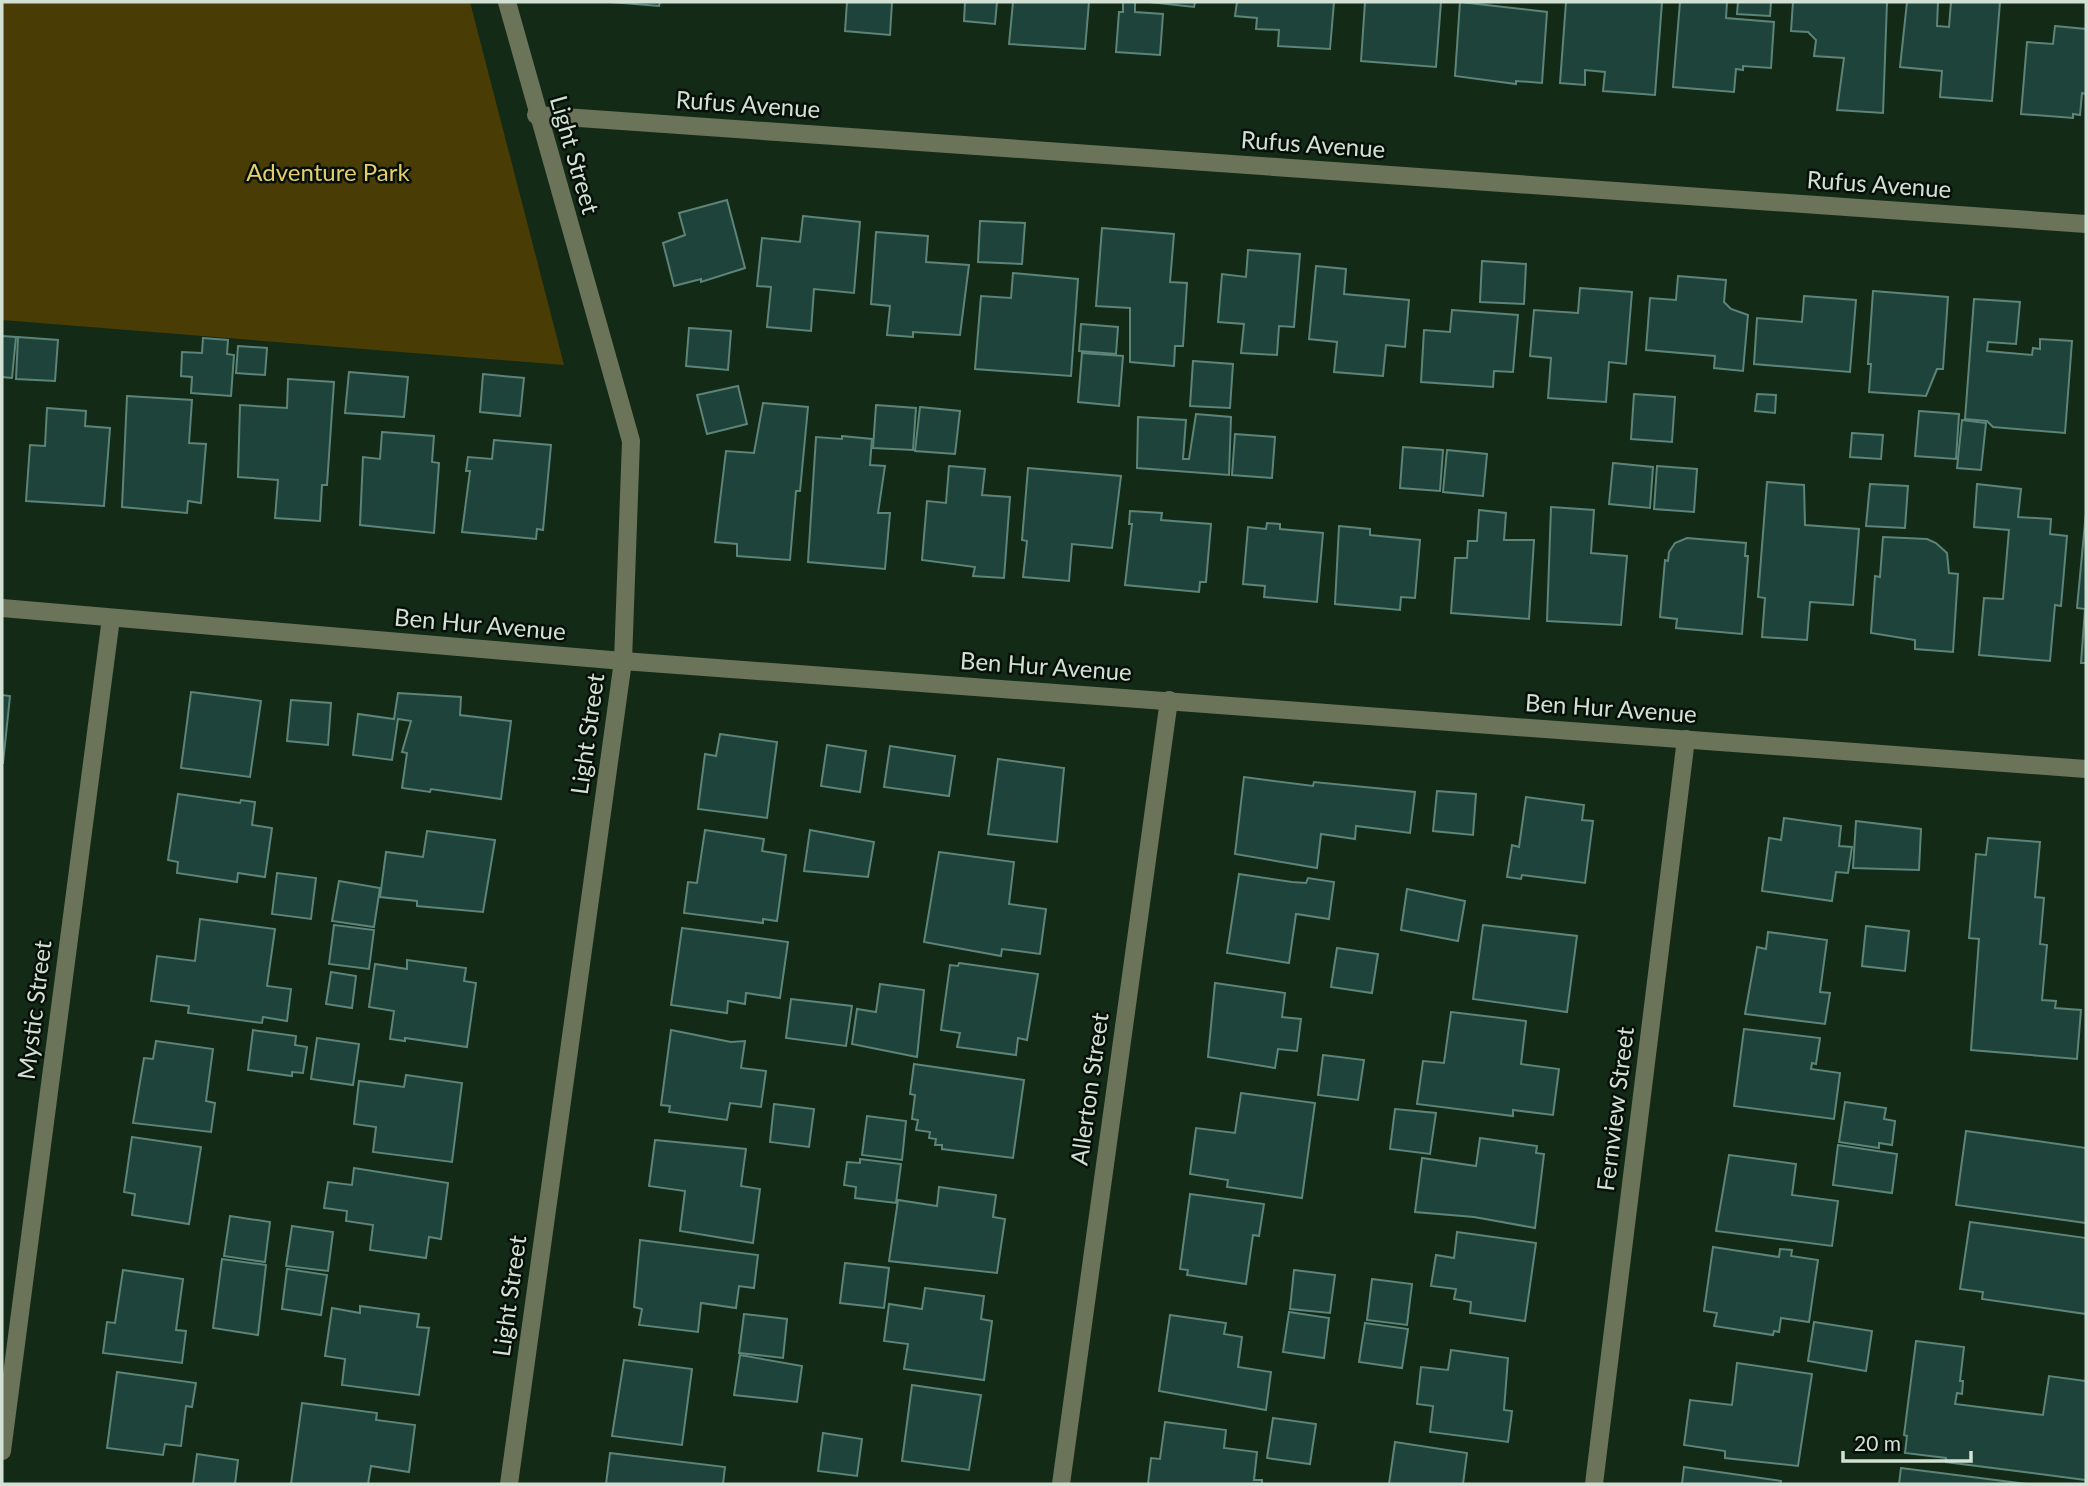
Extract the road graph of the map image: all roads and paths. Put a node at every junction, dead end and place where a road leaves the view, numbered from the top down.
1 (507, 2) edge
2 (537, 115) junction
3 (2086, 224) edge
4 (2, 608) edge
5 (111, 618) junction
6 (623, 661) junction
7 (1169, 700) junction
8 (1686, 739) junction
9 (2086, 769) edge
10 (2, 1451) edge
11 (509, 1484) edge
12 (1060, 1484) edge
13 (1594, 1484) edge

1 - 2 street, Light Street
2 - 3 street, Rufus Avenue
2 - 6 street, Light Street
4 - 5 street, Ben Hur Avenue
5 - 6 street, Ben Hur Avenue
5 - 10 street, Mystic Street
6 - 7 street, Ben Hur Avenue
6 - 11 street, Light Street
7 - 8 street, Ben Hur Avenue
7 - 12 street, Allerton Street
8 - 9 street, Ben Hur Avenue
8 - 13 street, Fernview Street

